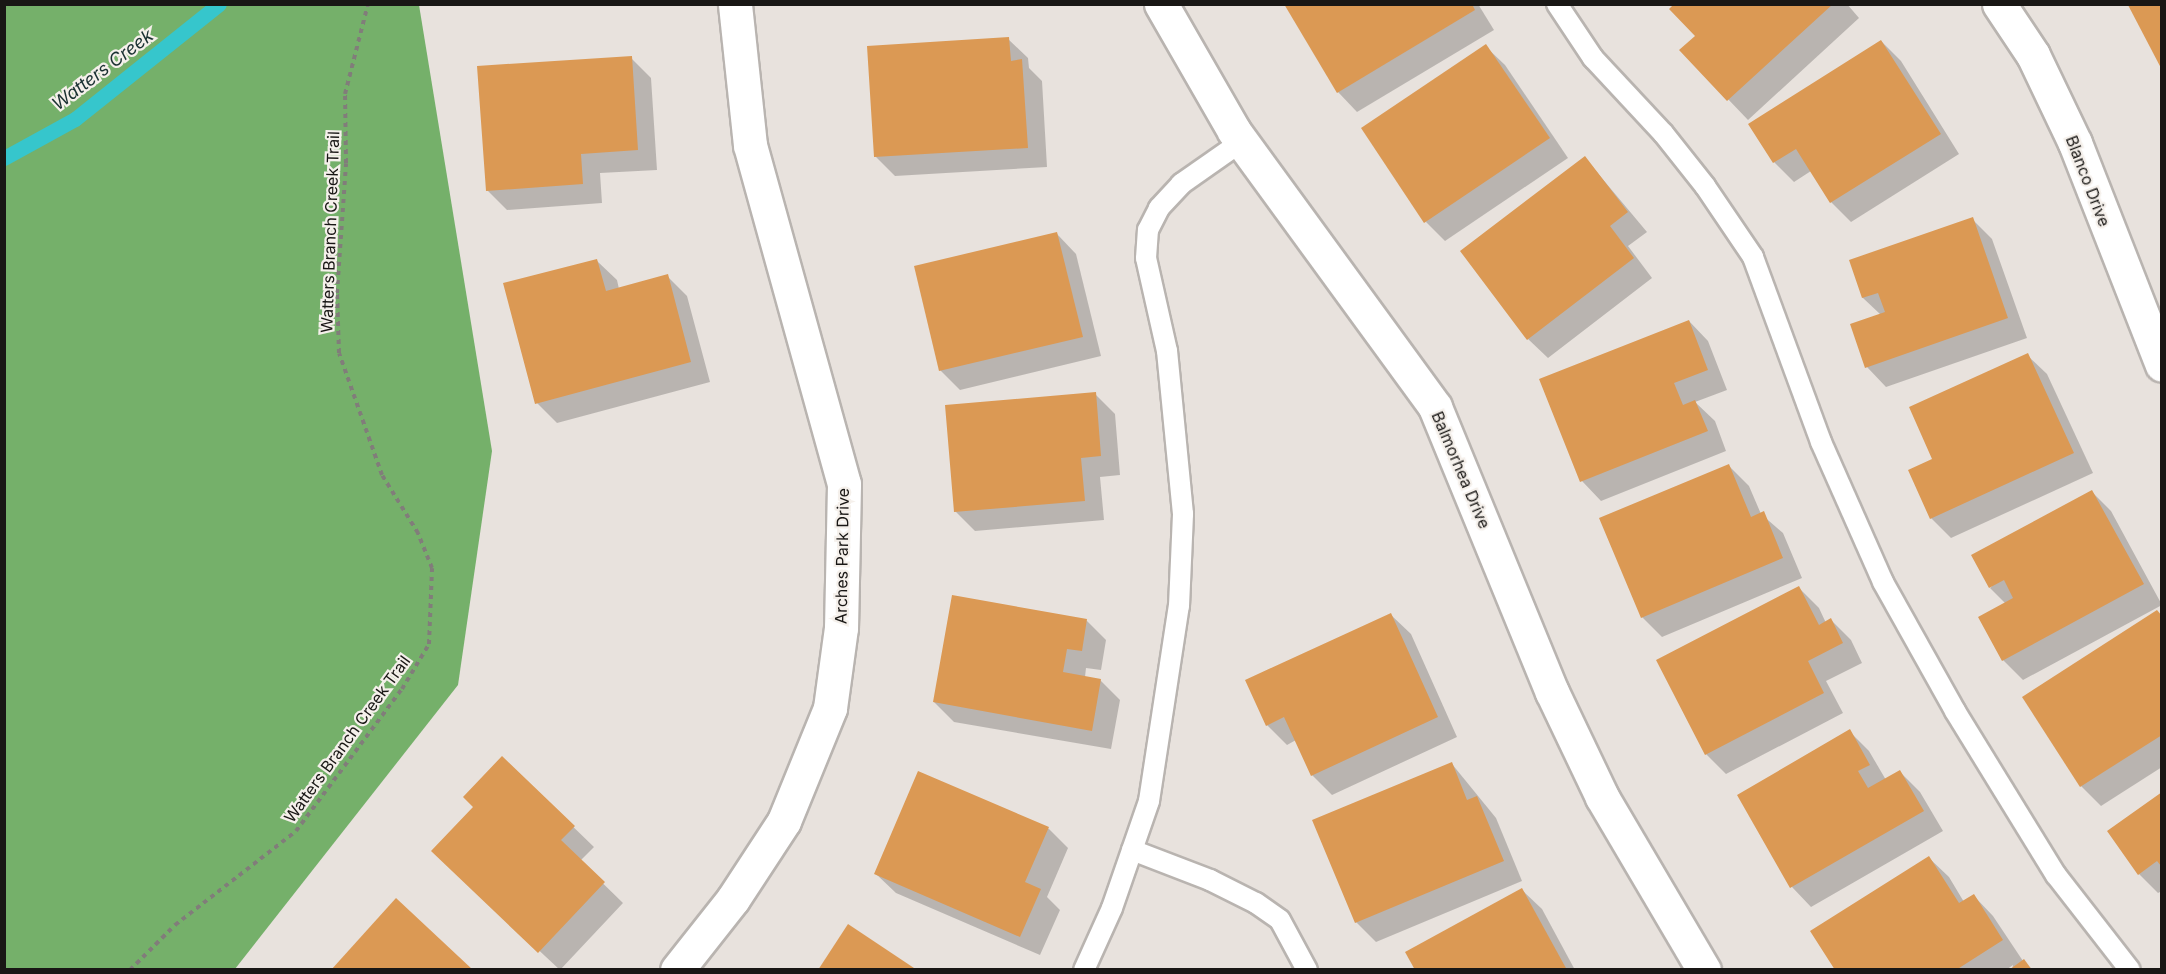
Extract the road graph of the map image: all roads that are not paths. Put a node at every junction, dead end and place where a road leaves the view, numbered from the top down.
1 (735, 4) edge
2 (1161, 4) edge
3 (1557, 4) edge
4 (1999, 4) edge
5 (1242, 142) junction
6 (2162, 365) edge
7 (1132, 850) junction
8 (677, 969) edge
9 (1084, 969) edge
10 (1307, 969) edge
11 (1704, 969) edge
12 (2130, 969) edge

1 - 8 street, Arches Park Drive
2 - 5 street, Balmorhea Drive
3 - 12 lane
4 - 6 street, Blanco Drive
5 - 7 lane
5 - 11 street, Balmorhea Drive
7 - 9 lane
7 - 10 lane

